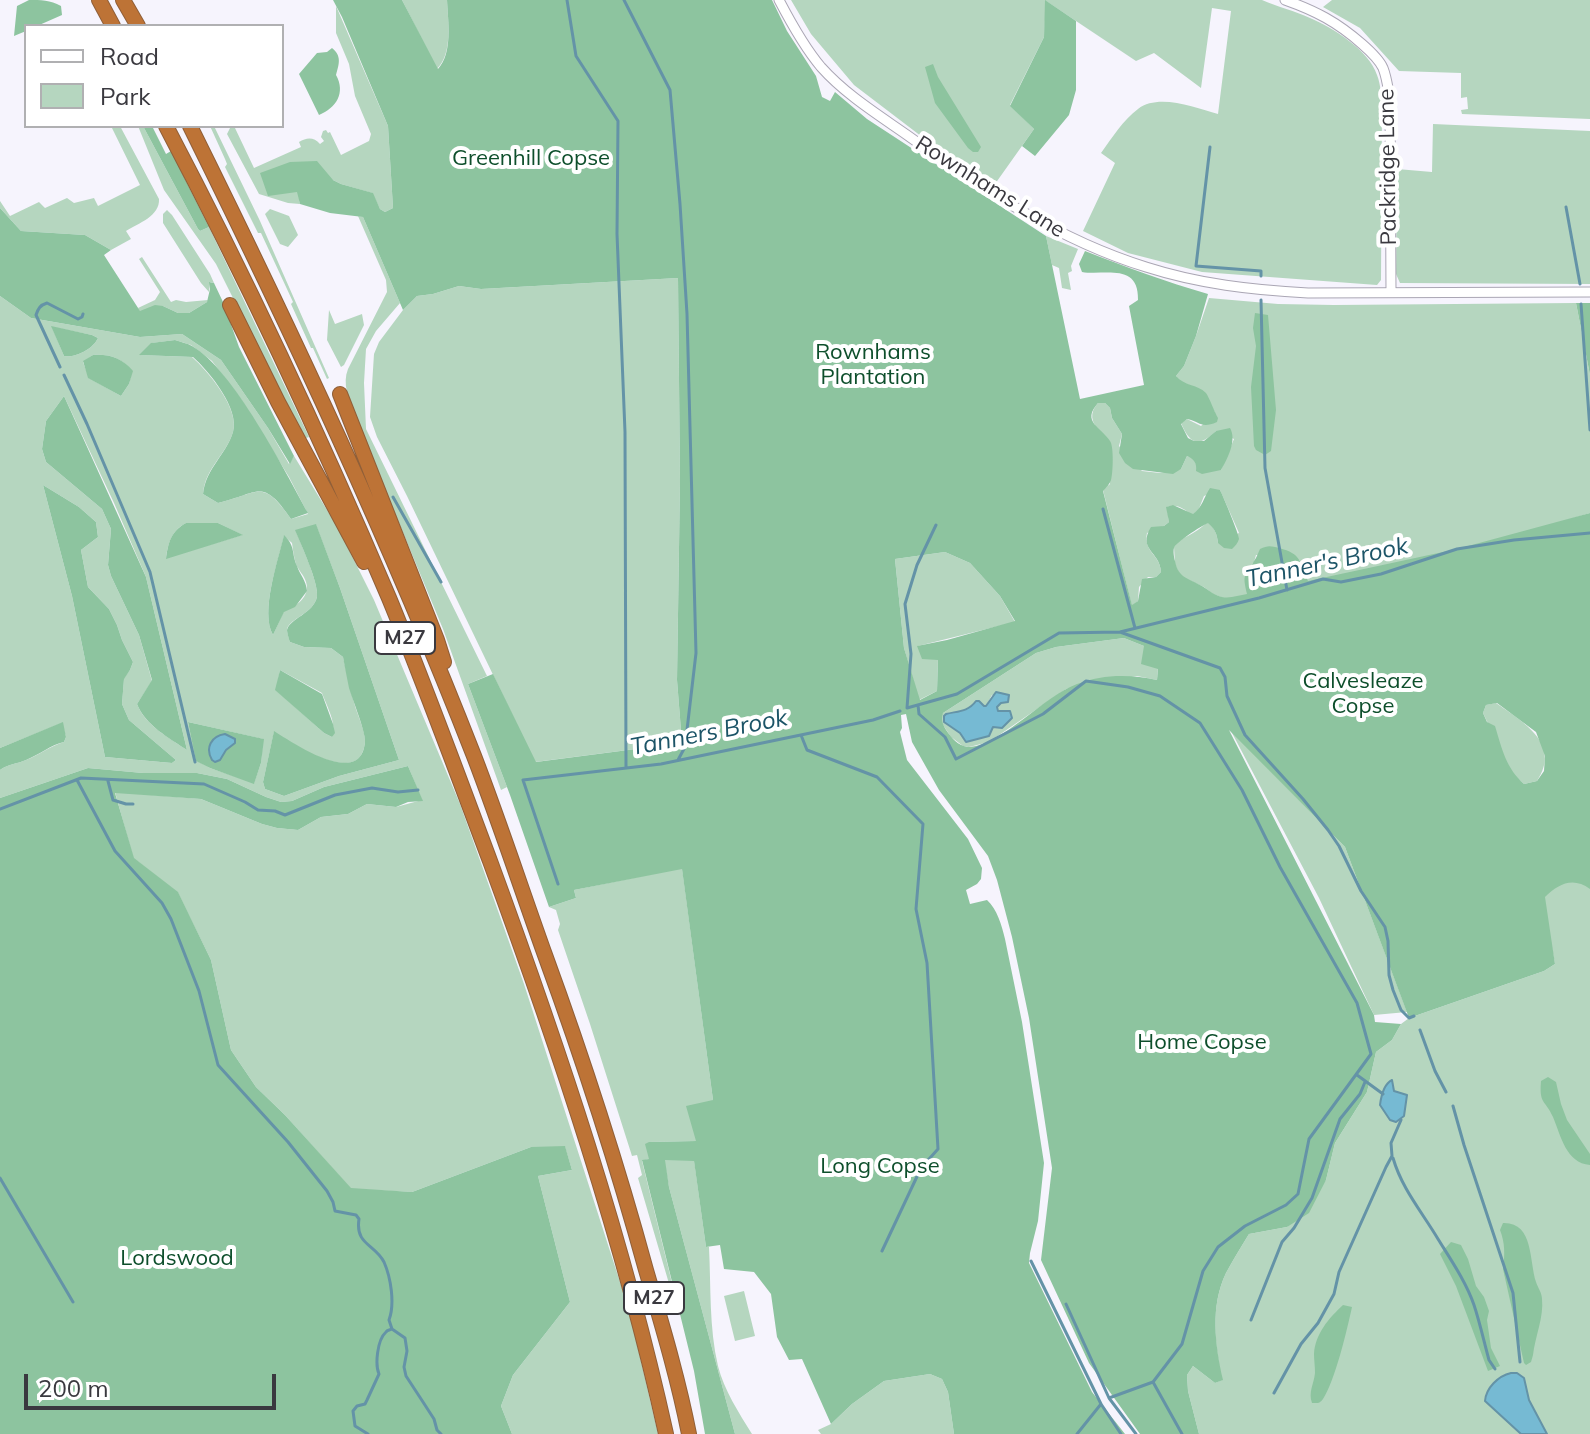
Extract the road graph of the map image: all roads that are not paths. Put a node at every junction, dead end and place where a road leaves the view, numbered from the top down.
1 (99, 0) edge
2 (123, 0) edge
3 (779, 0) edge
4 (1285, 0) edge
5 (112, 24) edge
6 (137, 24) edge
7 (167, 128) edge
8 (191, 128) edge
9 (1391, 292) junction
10 (1590, 292) edge
11 (230, 305) dead end
12 (340, 394) dead end
13 (389, 599) junction
14 (474, 757) junction
15 (666, 1434) edge
16 (689, 1434) edge

1 - 5 highway
2 - 6 highway
3 - 9 street, Rownhams Lane
4 - 9 street, Packridge Lane
7 - 13 highway, M27
8 - 14 highway, M27
9 - 10 street, Rownhams Lane
11 - 13 highway, M27
12 - 14 highway, M27
13 - 15 highway, M27
14 - 16 highway, M27

